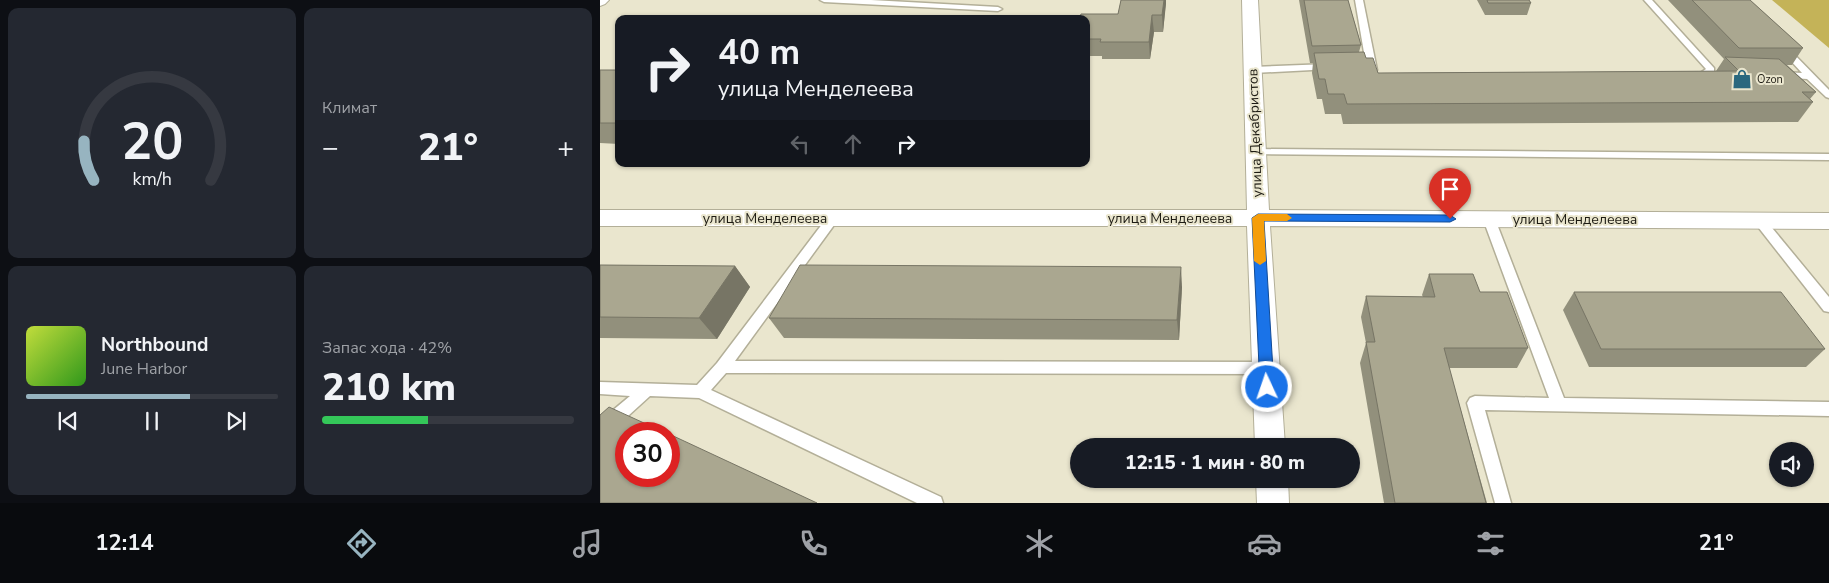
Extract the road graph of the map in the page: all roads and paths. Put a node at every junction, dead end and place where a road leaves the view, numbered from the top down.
1 (824, 0) edge
2 (1250, 0) edge
3 (1359, 0) edge
4 (1648, 0) edge
5 (998, 9) dead end
6 (1777, 42) edge
7 (1338, 67) edge
8 (1253, 70) junction
9 (1373, 70) edge
10 (1770, 74) edge
11 (1810, 76) junction
12 (1689, 80) edge
13 (1829, 95) edge
14 (1256, 152) junction
15 (1829, 157) edge
16 (600, 218) edge
17 (833, 218) junction
18 (1258, 218) junction
19 (1489, 219) junction
20 (1759, 220) junction
21 (1829, 221) edge
22 (1829, 307) edge
23 (722, 367) junction
24 (1266, 368) junction
25 (600, 388) edge
26 (647, 390) junction
27 (700, 392) junction
28 (1559, 404) junction
29 (1829, 409) edge
30 (600, 430) edge
31 (1270, 438) edge
32 (1272, 488) edge
33 (935, 503) edge
34 (1273, 503) edge
35 (1503, 503) edge

1 - 5 lane
2 - 8 street, улица Декабристов
3 - 9 lane
4 - 12 lane
6 - 11 lane
7 - 8 lane
8 - 14 street, улица Декабристов
10 - 11 lane
11 - 13 lane
14 - 15 lane
14 - 18 street, улица Декабристов
16 - 17 street, улица Менделеева
17 - 18 street, улица Менделеева
17 - 23 lane
18 - 19 street, улица Менделеева
18 - 24 street, улица Декабристов
19 - 20 street, улица Менделеева
19 - 28 lane
20 - 21 street, улица Менделеева
20 - 22 lane
23 - 24 lane
23 - 27 lane
24 - 31 street, улица Декабристов
25 - 26 lane
26 - 27 lane
26 - 30 lane
27 - 33 lane
28 - 29 lane
28 - 35 lane
32 - 34 street

